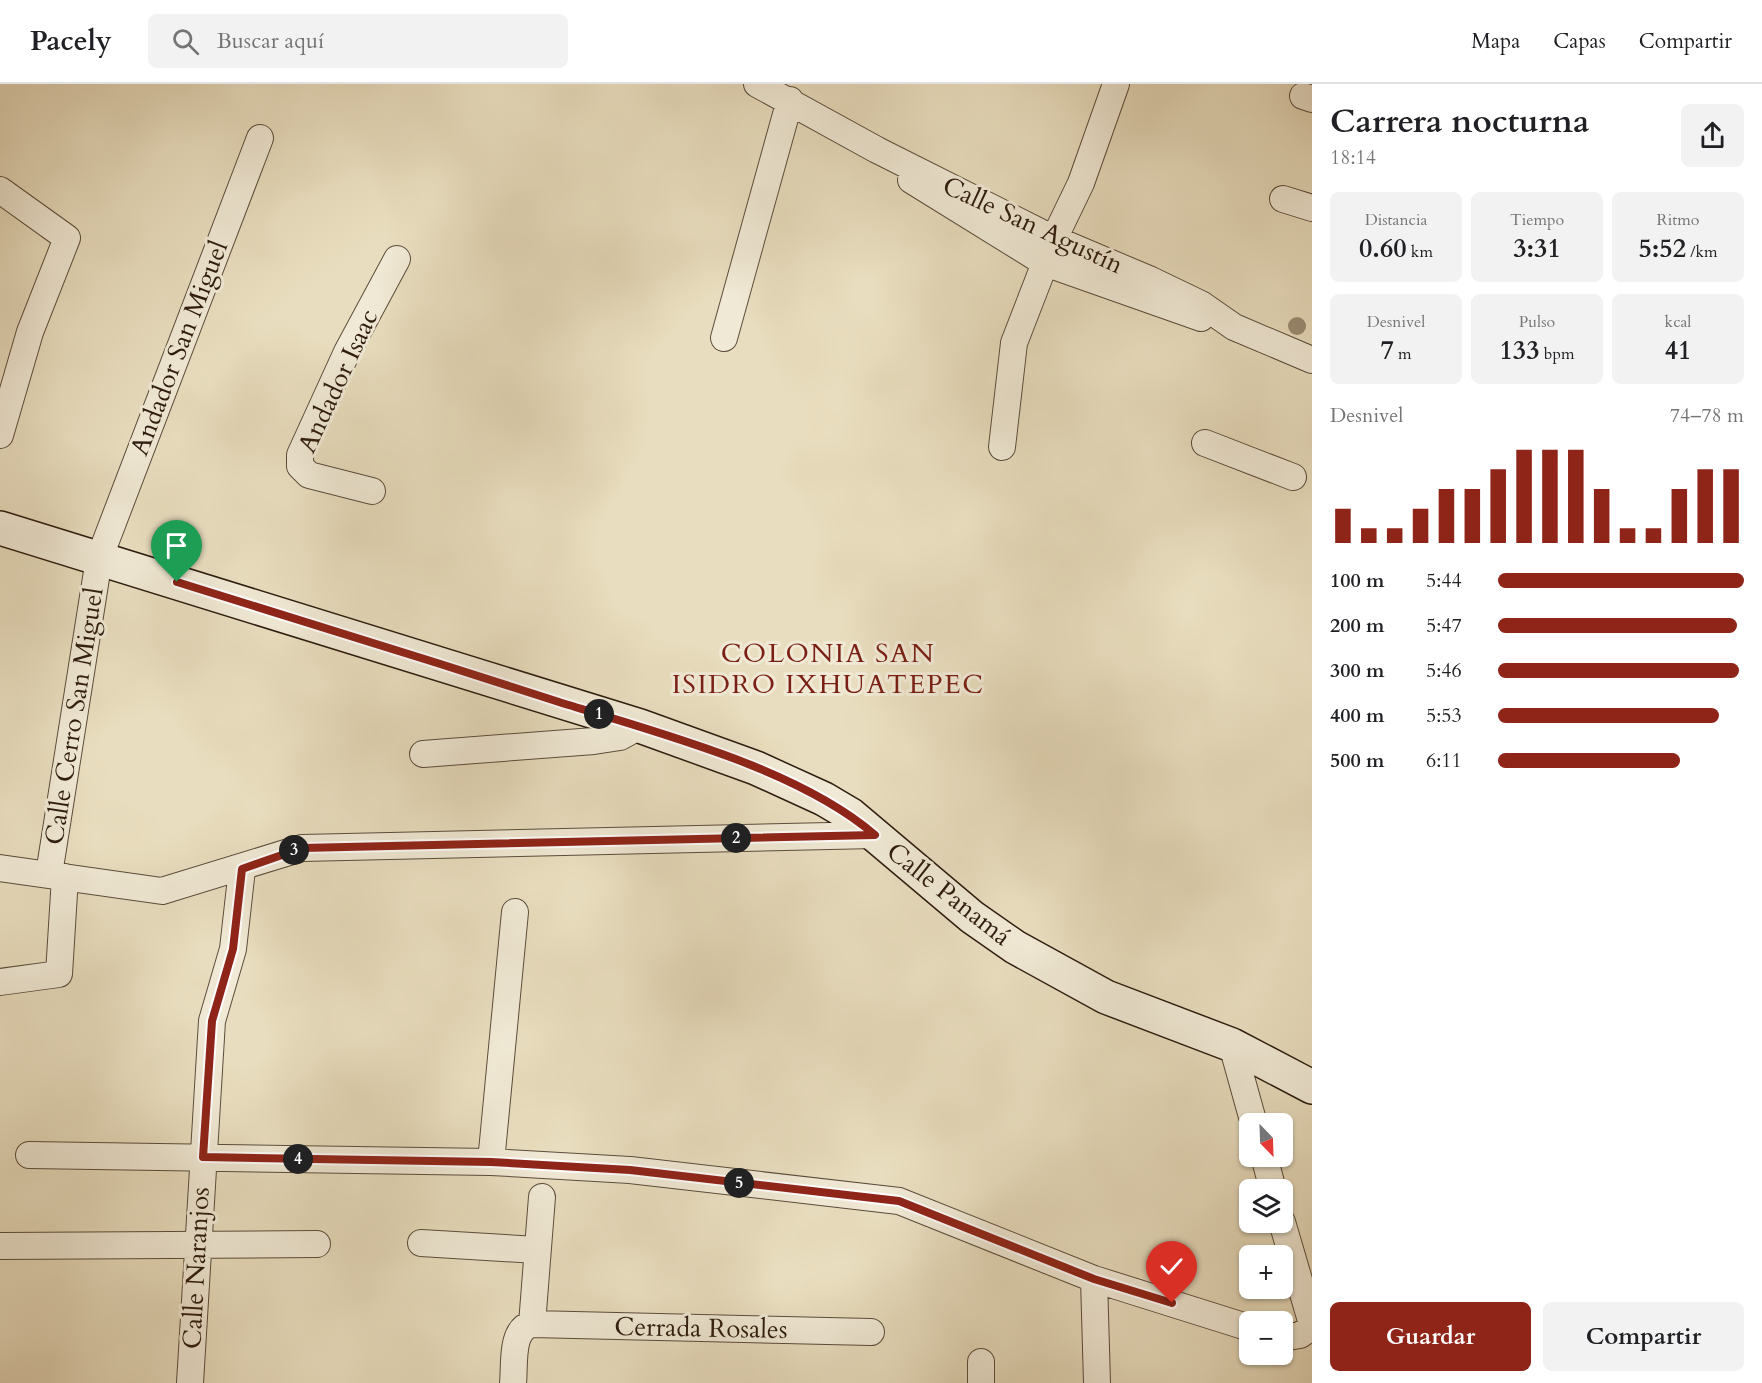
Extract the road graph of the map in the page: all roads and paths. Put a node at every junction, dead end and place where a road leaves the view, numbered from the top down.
1 (1116, 84) edge
2 (773, 90) edge
3 (260, 138) dead end
4 (877, 150) junction
5 (0, 190) edge
6 (1283, 199) dead end
7 (1312, 208) edge
8 (1054, 239) junction
9 (397, 259) dead end
10 (1045, 263) junction
11 (1233, 327) junction
12 (724, 338) dead end
13 (1312, 360) edge
14 (0, 435) edge
15 (1204, 443) dead end
16 (1002, 447) dead end
17 (1293, 477) dead end
18 (372, 491) dead end
19 (0, 528) edge
20 (99, 559) junction
21 (640, 726) junction
22 (423, 754) dead end
23 (875, 835) junction
24 (0, 868) edge
25 (242, 869) junction
26 (57, 875) junction
27 (516, 912) dead end
28 (0, 982) edge
29 (1232, 1045) junction
30 (1312, 1087) edge
31 (1251, 1113) edge
32 (29, 1155) dead end
33 (203, 1157) junction
34 (491, 1162) junction
35 (542, 1197) dead end
36 (1285, 1233) edge
37 (421, 1243) dead end
38 (197, 1244) junction
39 (317, 1244) dead end
40 (0, 1246) edge
41 (537, 1250) junction
42 (1094, 1279) junction
43 (532, 1324) junction
44 (1239, 1325) edge
45 (1312, 1325) edge
46 (871, 1332) dead end
47 (1293, 1336) edge
48 (190, 1383) edge
49 (513, 1383) edge
50 (1097, 1383) edge

1 - 8 street
2 - 4 street, Calle San Agustín
2 - 12 street
3 - 20 street, Andador San Miguel
4 - 8 street, Calle San Agustín
4 - 10 street
5 - 14 street
6 - 7 street
8 - 11 street, Calle San Agustín
9 - 18 street, Andador Isaac
10 - 11 street
10 - 16 street
11 - 13 street, Calle San Agustín
15 - 17 street
19 - 20 street, Calle Panamá
20 - 21 street, Calle Panamá
20 - 26 street, Calle Cerro San Miguel
21 - 22 street
21 - 23 street, Calle Panamá
23 - 25 street
23 - 29 street, Calle Panamá
24 - 26 street
25 - 26 street
25 - 33 street, Calle Naranjos
26 - 28 street, Calle Cerro San Miguel
27 - 34 street
29 - 30 street, Calle Panamá
29 - 31 street
32 - 33 street
33 - 34 street
33 - 38 street, Calle Naranjos
34 - 42 street
35 - 41 street
36 - 45 street
37 - 41 street
38 - 39 street
38 - 40 street
38 - 48 street, Calle Naranjos
41 - 43 street
42 - 44 street
42 - 50 street
43 - 46 street, Cerrada Rosales
43 - 49 street
45 - 47 street

